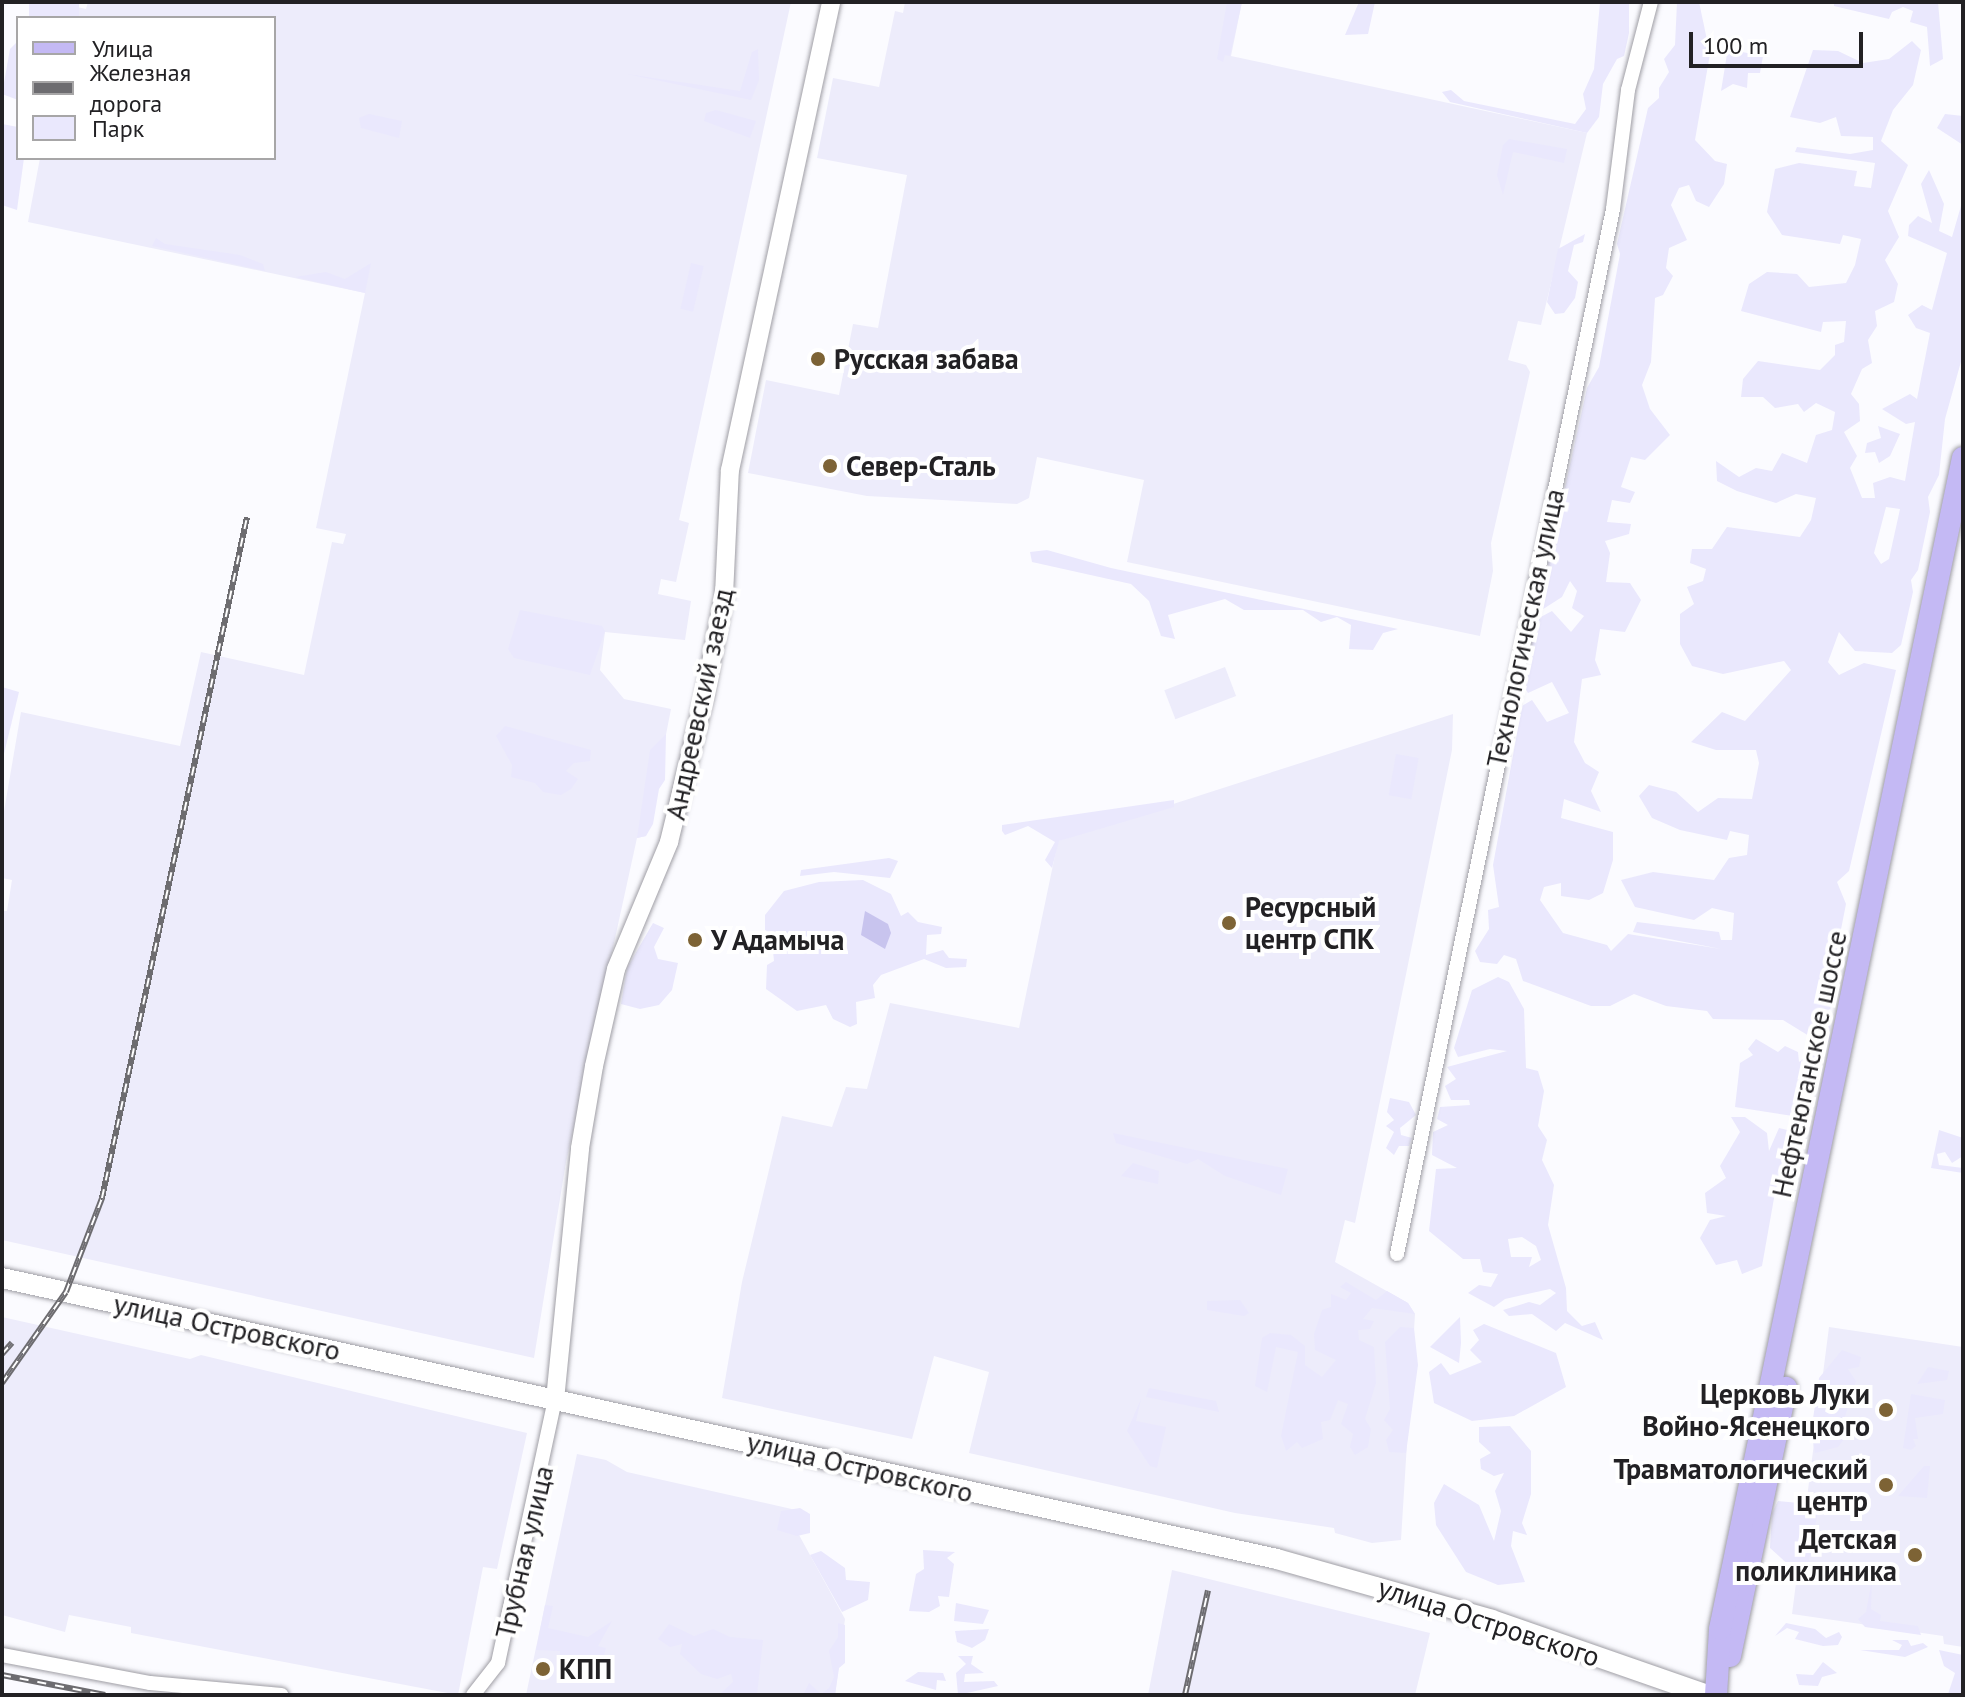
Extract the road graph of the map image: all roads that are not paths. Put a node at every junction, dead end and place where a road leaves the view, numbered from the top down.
1 (831, 2) edge
2 (1651, 2) edge
3 (1963, 458) edge
4 (1963, 528) edge
5 (1397, 1254) dead end
6 (2, 1278) edge
7 (555, 1400) junction
8 (2, 1655) edge
9 (1714, 1691) edge
10 (281, 1695) edge
11 (473, 1695) edge

1 - 7 street, Андреевский заезд
2 - 5 street, Технологическая улица
3 - 9 main road, Нефтеюганское шоссе
4 - 9 main road, Нефтеюганское шоссе
6 - 7 main road, улица Островского
7 - 9 main road, улица Островского
7 - 11 street, Трубная улица
8 - 10 street

